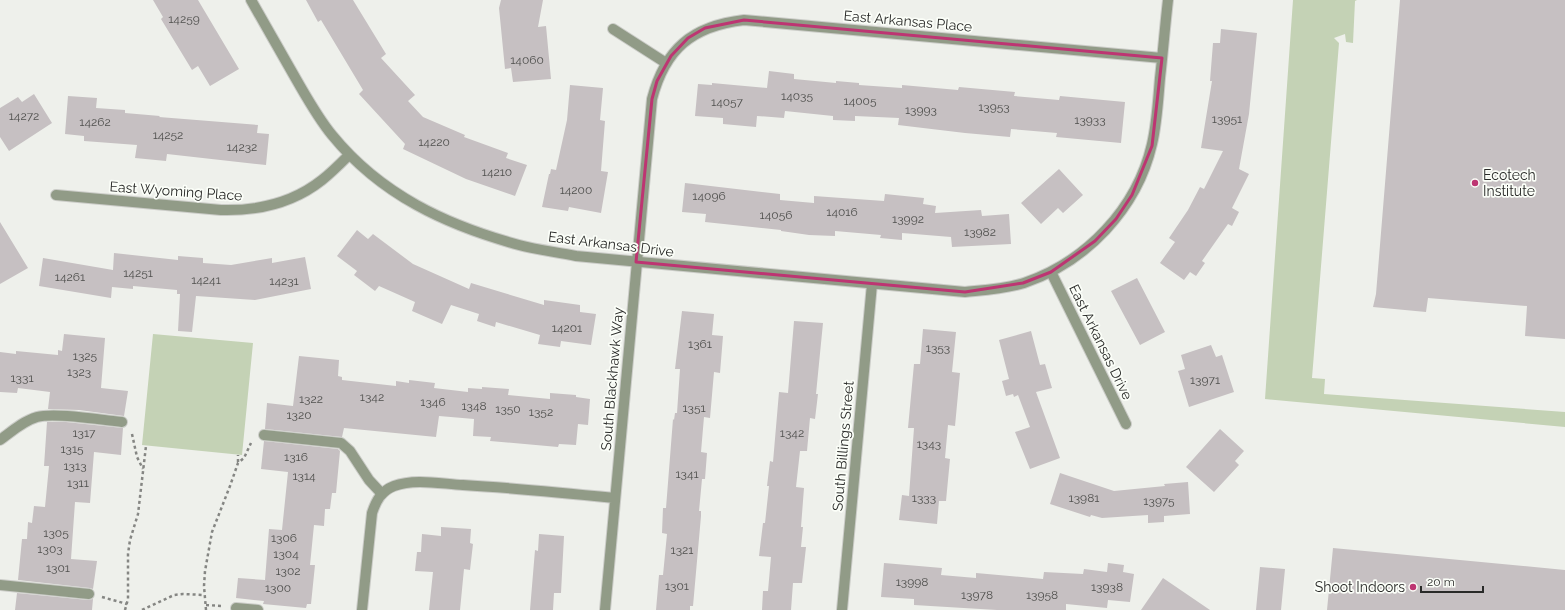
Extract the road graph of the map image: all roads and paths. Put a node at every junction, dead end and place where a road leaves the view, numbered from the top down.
1 (251, 0) edge
2 (1168, 0) edge
3 (613, 29) dead end
4 (1162, 58) junction
5 (666, 63) junction
6 (349, 155) junction
7 (56, 195) dead end
8 (636, 262) junction
9 (1051, 272) junction
10 (872, 284) junction
11 (122, 422) joint
12 (1126, 424) dead end
13 (264, 435) joint
14 (0, 440) edge
15 (146, 446) dead end
16 (238, 455) dead end
17 (238, 463) junction
18 (144, 470) junction
19 (382, 494) junction
20 (615, 498) junction
21 (0, 585) edge
22 (89, 594) joint
23 (204, 595) junction
24 (127, 604) junction
25 (236, 608) dead end
26 (125, 610) edge
27 (142, 610) edge
28 (206, 610) edge
29 (258, 610) edge
30 (362, 610) edge
31 (605, 610) edge
32 (842, 610) edge

1 - 6 street, East Arkansas Drive
2 - 4 street, East Arkansas Drive
3 - 5 street
4 - 5 street, East Arkansas Place
4 - 9 street, East Arkansas Drive
5 - 8 street, East Arkansas Place
6 - 7 street, East Wyoming Place
6 - 8 street, East Arkansas Drive
8 - 10 street, East Arkansas Drive
8 - 20 street, South Blackhawk Way
9 - 10 street, East Arkansas Drive
9 - 12 street, East Arkansas Drive
10 - 32 street, South Billings Street
11 - 14 street
11 - 18 path
13 - 17 path
13 - 19 street
15 - 18 path
16 - 17 path
17 - 23 path
18 - 24 path
19 - 20 street
19 - 30 street
20 - 31 street, South Blackhawk Way
21 - 22 street
22 - 24 path
23 - 27 path
23 - 28 path
24 - 26 path
25 - 29 street

